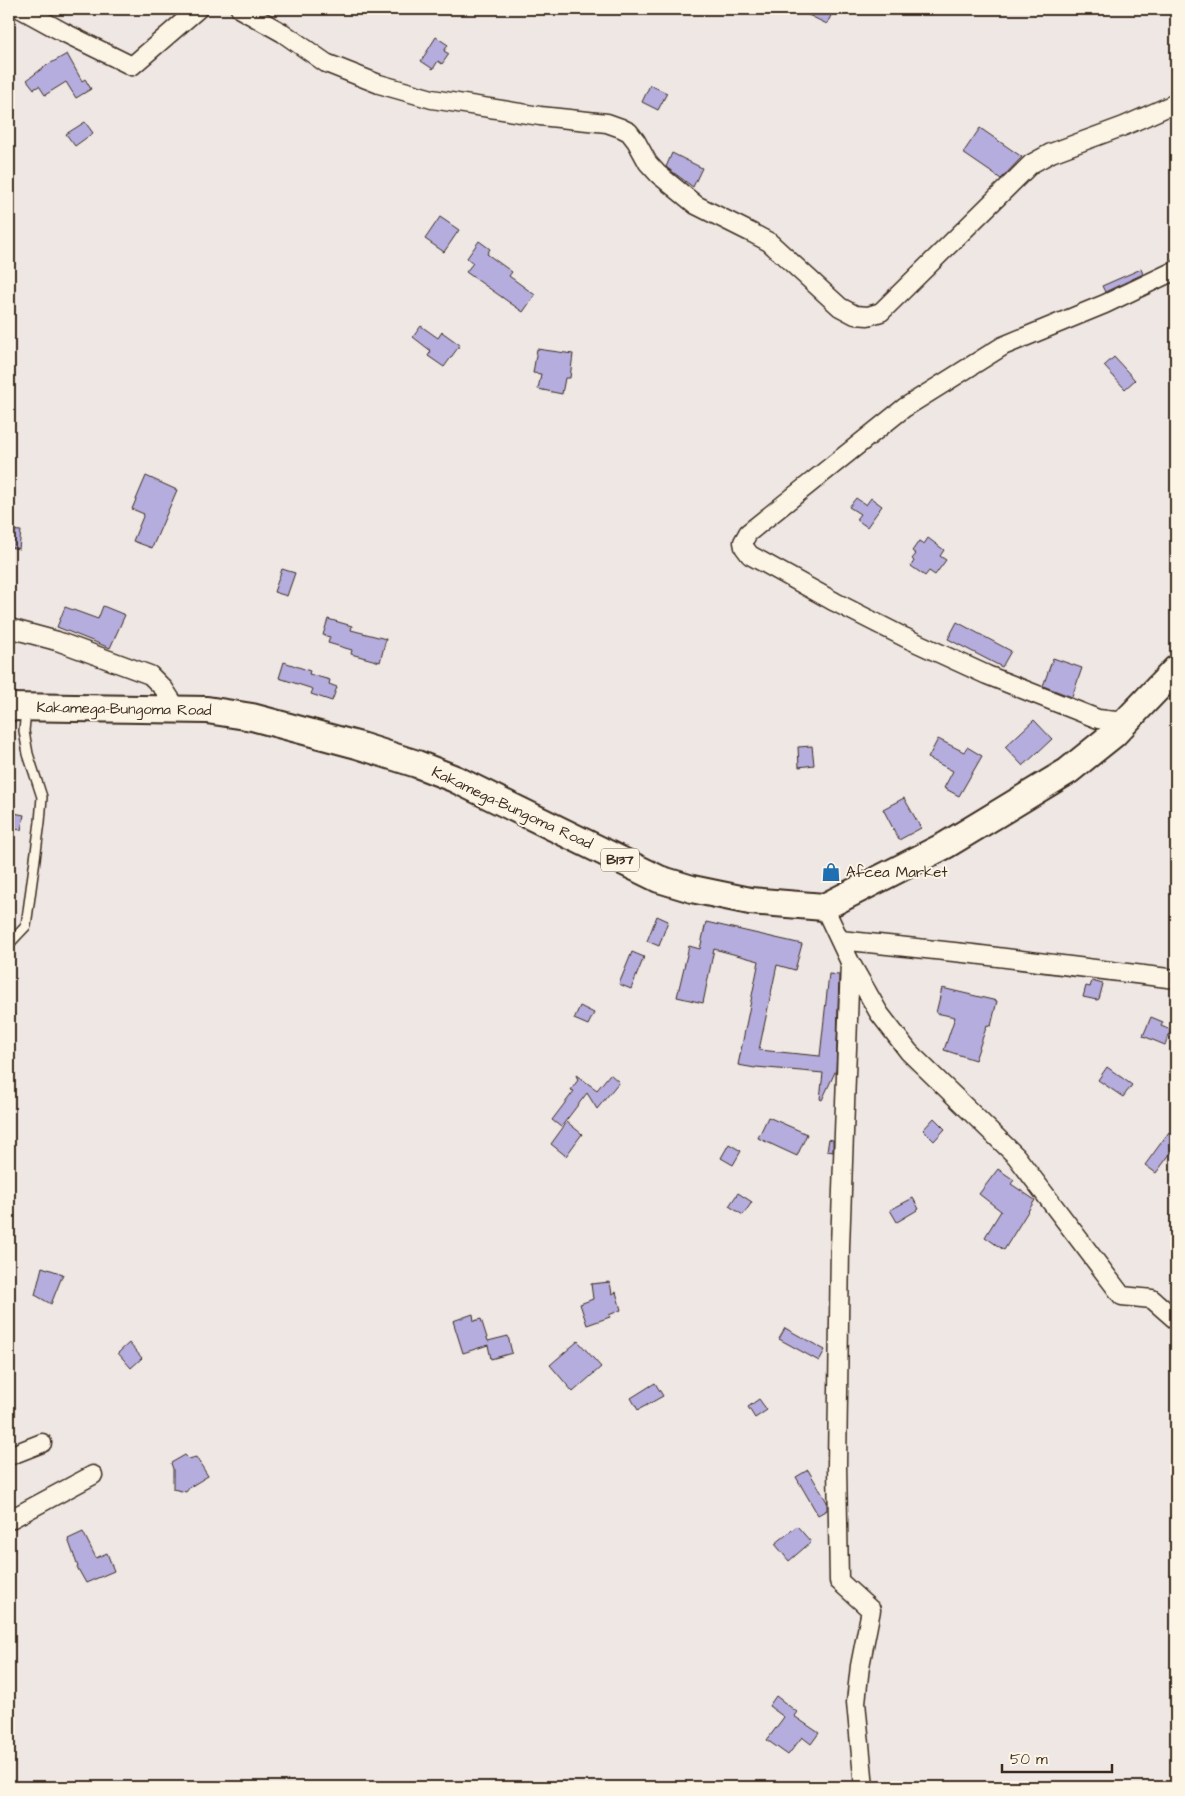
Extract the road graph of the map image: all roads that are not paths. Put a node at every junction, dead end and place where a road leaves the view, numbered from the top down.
1 (21, 9) edge
2 (198, 9) edge
3 (240, 9) edge
4 (1176, 103) edge
5 (1176, 270) edge
6 (9, 628) edge
7 (1176, 669) edge
8 (17, 707) edge
9 (177, 709) junction
10 (1125, 722) junction
11 (824, 906) junction
12 (840, 940) junction
13 (9, 944) edge
14 (850, 962) junction
15 (1176, 979) edge
16 (1176, 1320) edge
17 (42, 1442) dead end
18 (9, 1456) edge
19 (93, 1475) dead end
20 (9, 1520) edge
21 (864, 1787) edge

1 - 2 street
3 - 4 street
5 - 10 street
6 - 9 street
7 - 10 main road
8 - 9 main road, Kakamega-Bungoma Road / B137
8 - 13 lane
9 - 11 main road, Kakamega-Bungoma Road / B137
10 - 11 main road
11 - 12 street
12 - 14 street
12 - 15 street
14 - 16 street
14 - 21 street
17 - 18 street
19 - 20 street

